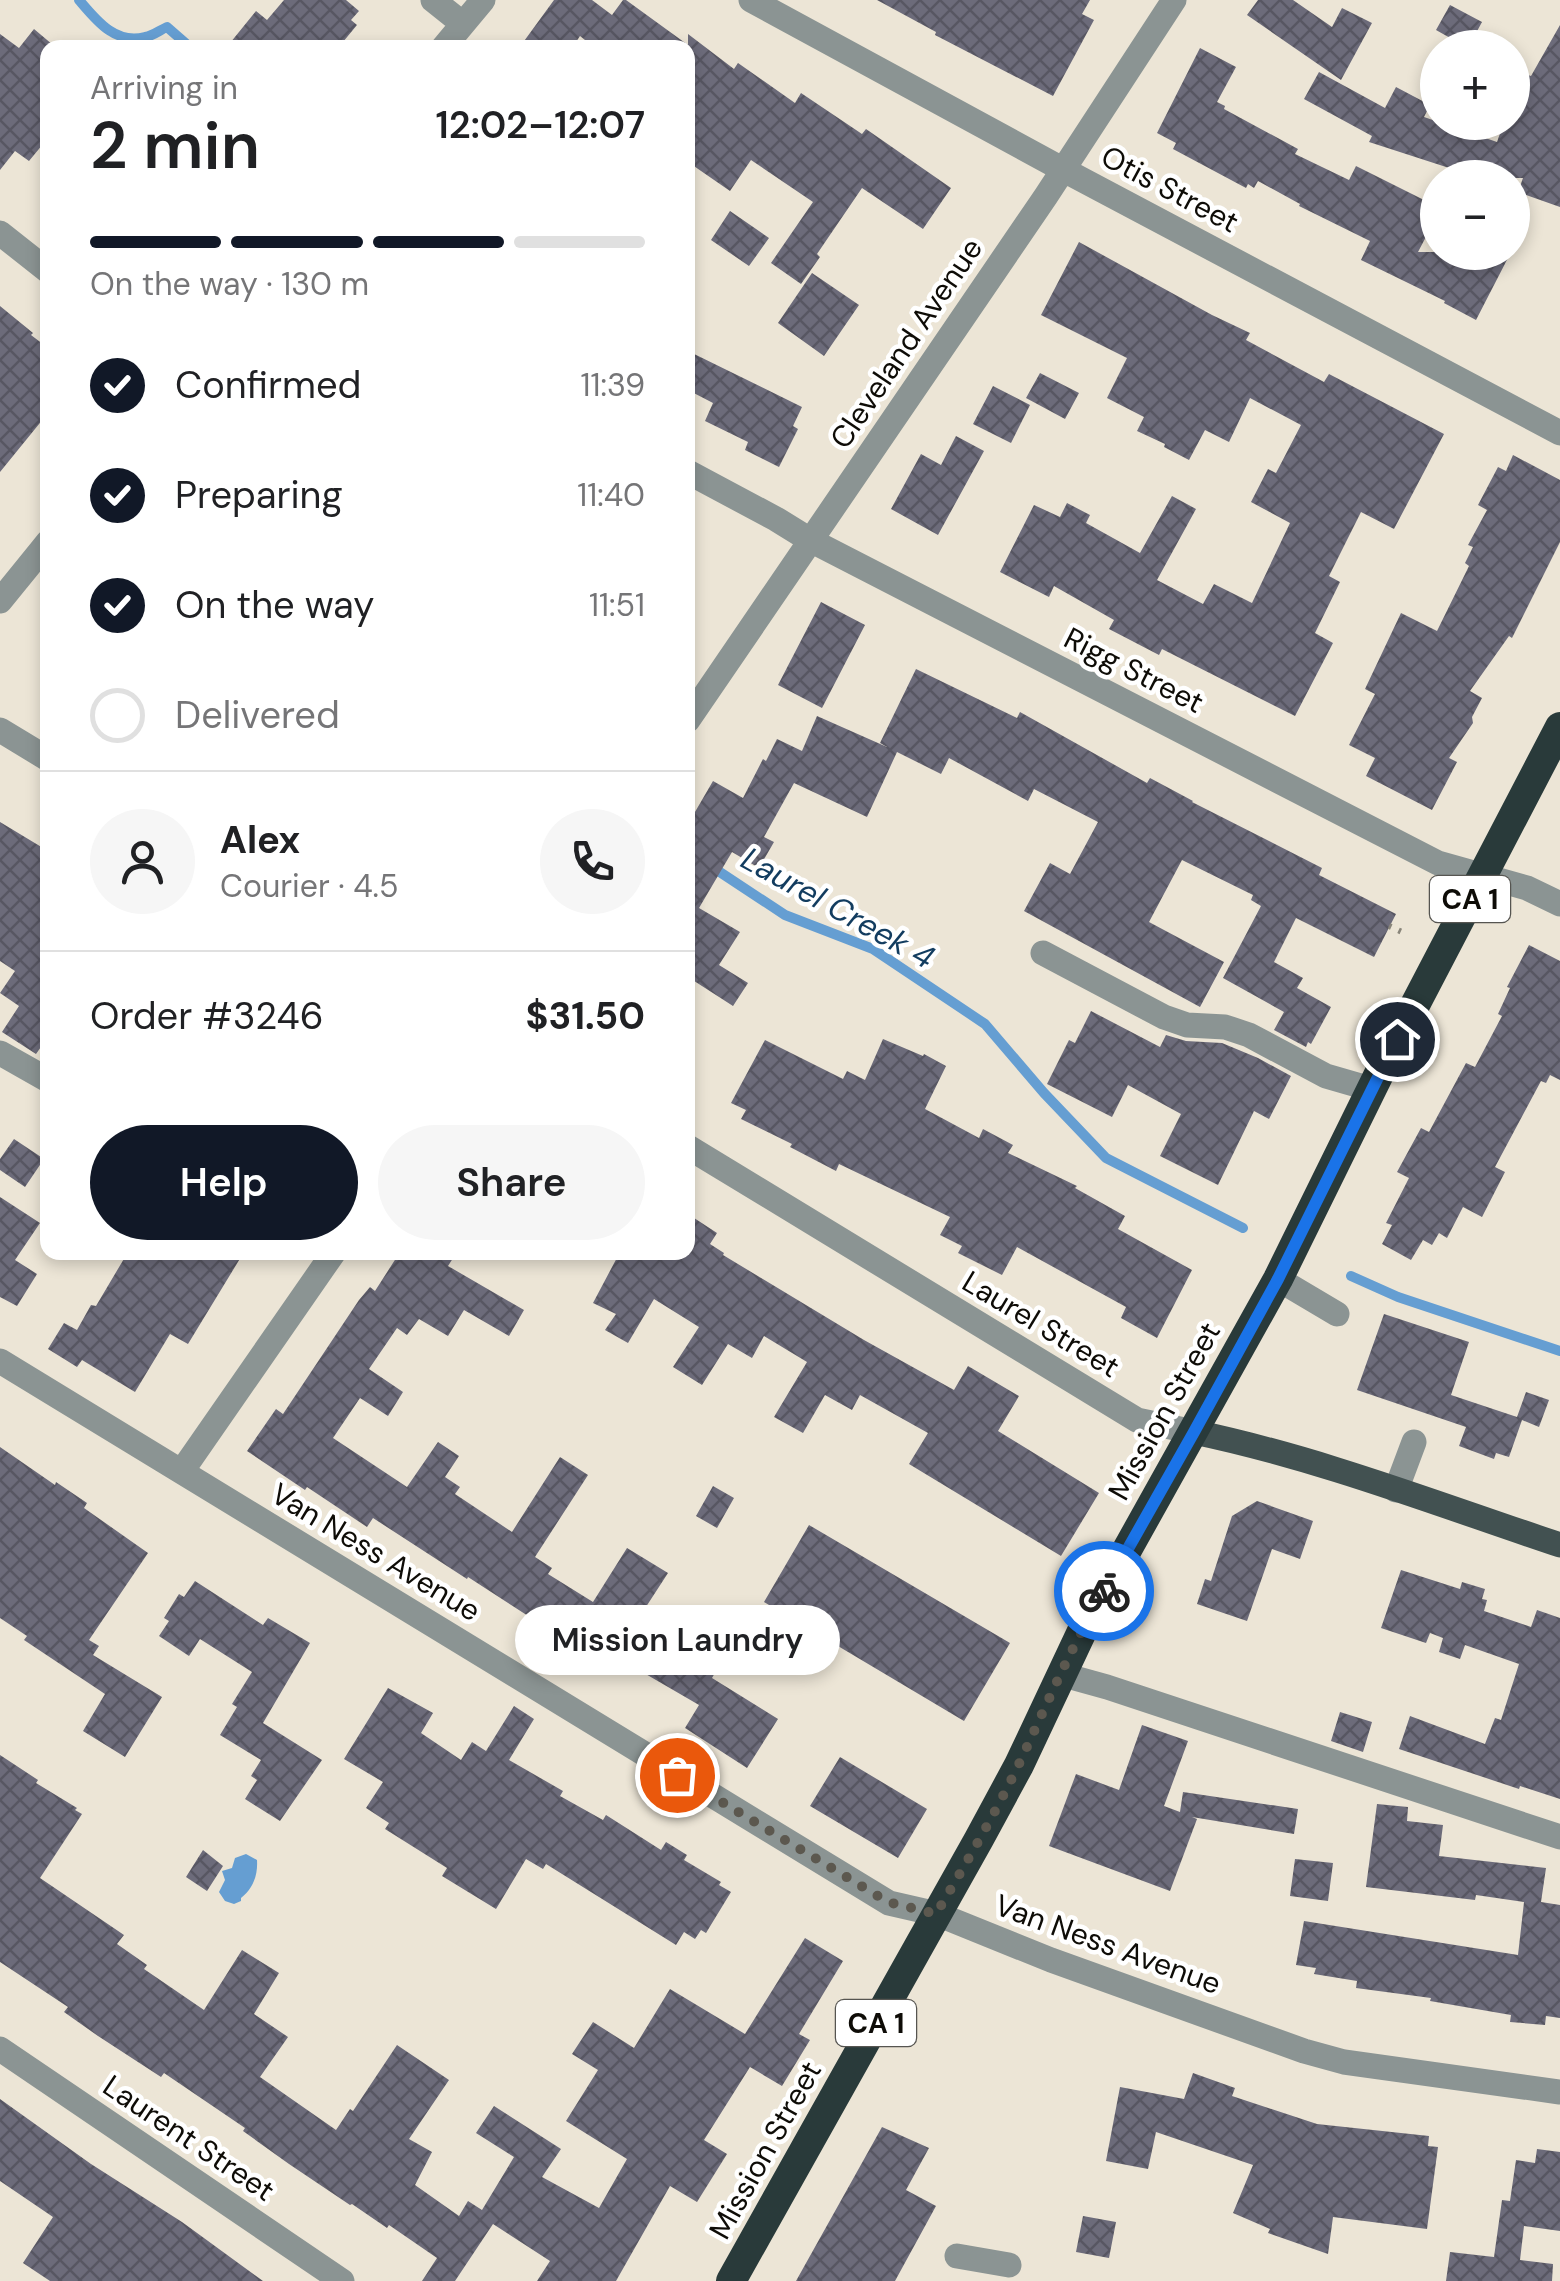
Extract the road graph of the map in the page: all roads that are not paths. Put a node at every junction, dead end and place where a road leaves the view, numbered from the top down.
1 (433, 0) edge
2 (483, 0) edge
3 (751, 0) edge
4 (1174, 0) edge
5 (463, 24) junction
6 (450, 40) edge
7 (1062, 170) junction
8 (0, 233) edge
9 (40, 266) edge
10 (1560, 433) edge
11 (695, 476) edge
12 (810, 540) junction
13 (40, 552) edge
14 (0, 602) edge
15 (695, 710) edge
16 (1560, 726) edge
17 (0, 730) edge
18 (40, 754) edge
19 (1482, 874) junction
20 (1560, 904) edge
21 (1043, 953) dead end
22 (0, 1052) edge
23 (40, 1075) edge
24 (1371, 1089) junction
25 (695, 1151) edge
26 (328, 1260) edge
27 (1278, 1279) junction
28 (1337, 1314) dead end
29 (0, 1361) edge
30 (1194, 1432) junction
31 (1414, 1442) dead end
32 (182, 1471) junction
33 (1396, 1490) junction
34 (1560, 1545) edge
35 (1060, 1674) junction
36 (1560, 1837) edge
37 (936, 1914) junction
38 (0, 2049) edge
39 (1560, 2092) edge
40 (957, 2256) dead end
41 (1009, 2266) dead end
42 (342, 2281) edge
43 (731, 2281) edge

1 - 5 street
2 - 5 street
3 - 7 street, Otis Street
4 - 7 street, Cleveland Avenue
5 - 6 street
7 - 10 street, Otis Street
7 - 12 street, Cleveland Avenue
8 - 9 street
11 - 12 street, Rigg Street
12 - 15 street, Cleveland Avenue
12 - 19 street, Rigg Street
13 - 14 street
16 - 19 highway, Mission Street / CA 1
17 - 18 street
19 - 20 street, Rigg Street
19 - 24 highway, Mission Street / CA 1
21 - 24 street
22 - 23 street
24 - 27 highway, Mission Street / CA 1
25 - 30 street, Laurel Street
26 - 32 street
27 - 28 street
27 - 30 highway, Mission Street / CA 1
29 - 32 street, Van Ness Avenue
30 - 33 main road, Laurel Street
30 - 35 highway, Mission Street / CA 1
31 - 33 street
32 - 37 street, Van Ness Avenue
33 - 34 main road, Laurel Street
35 - 36 street
35 - 37 highway, Mission Street / CA 1
37 - 39 street, Van Ness Avenue
37 - 43 highway, Mission Street / CA 1
38 - 42 street, Laurent Street
40 - 41 street

